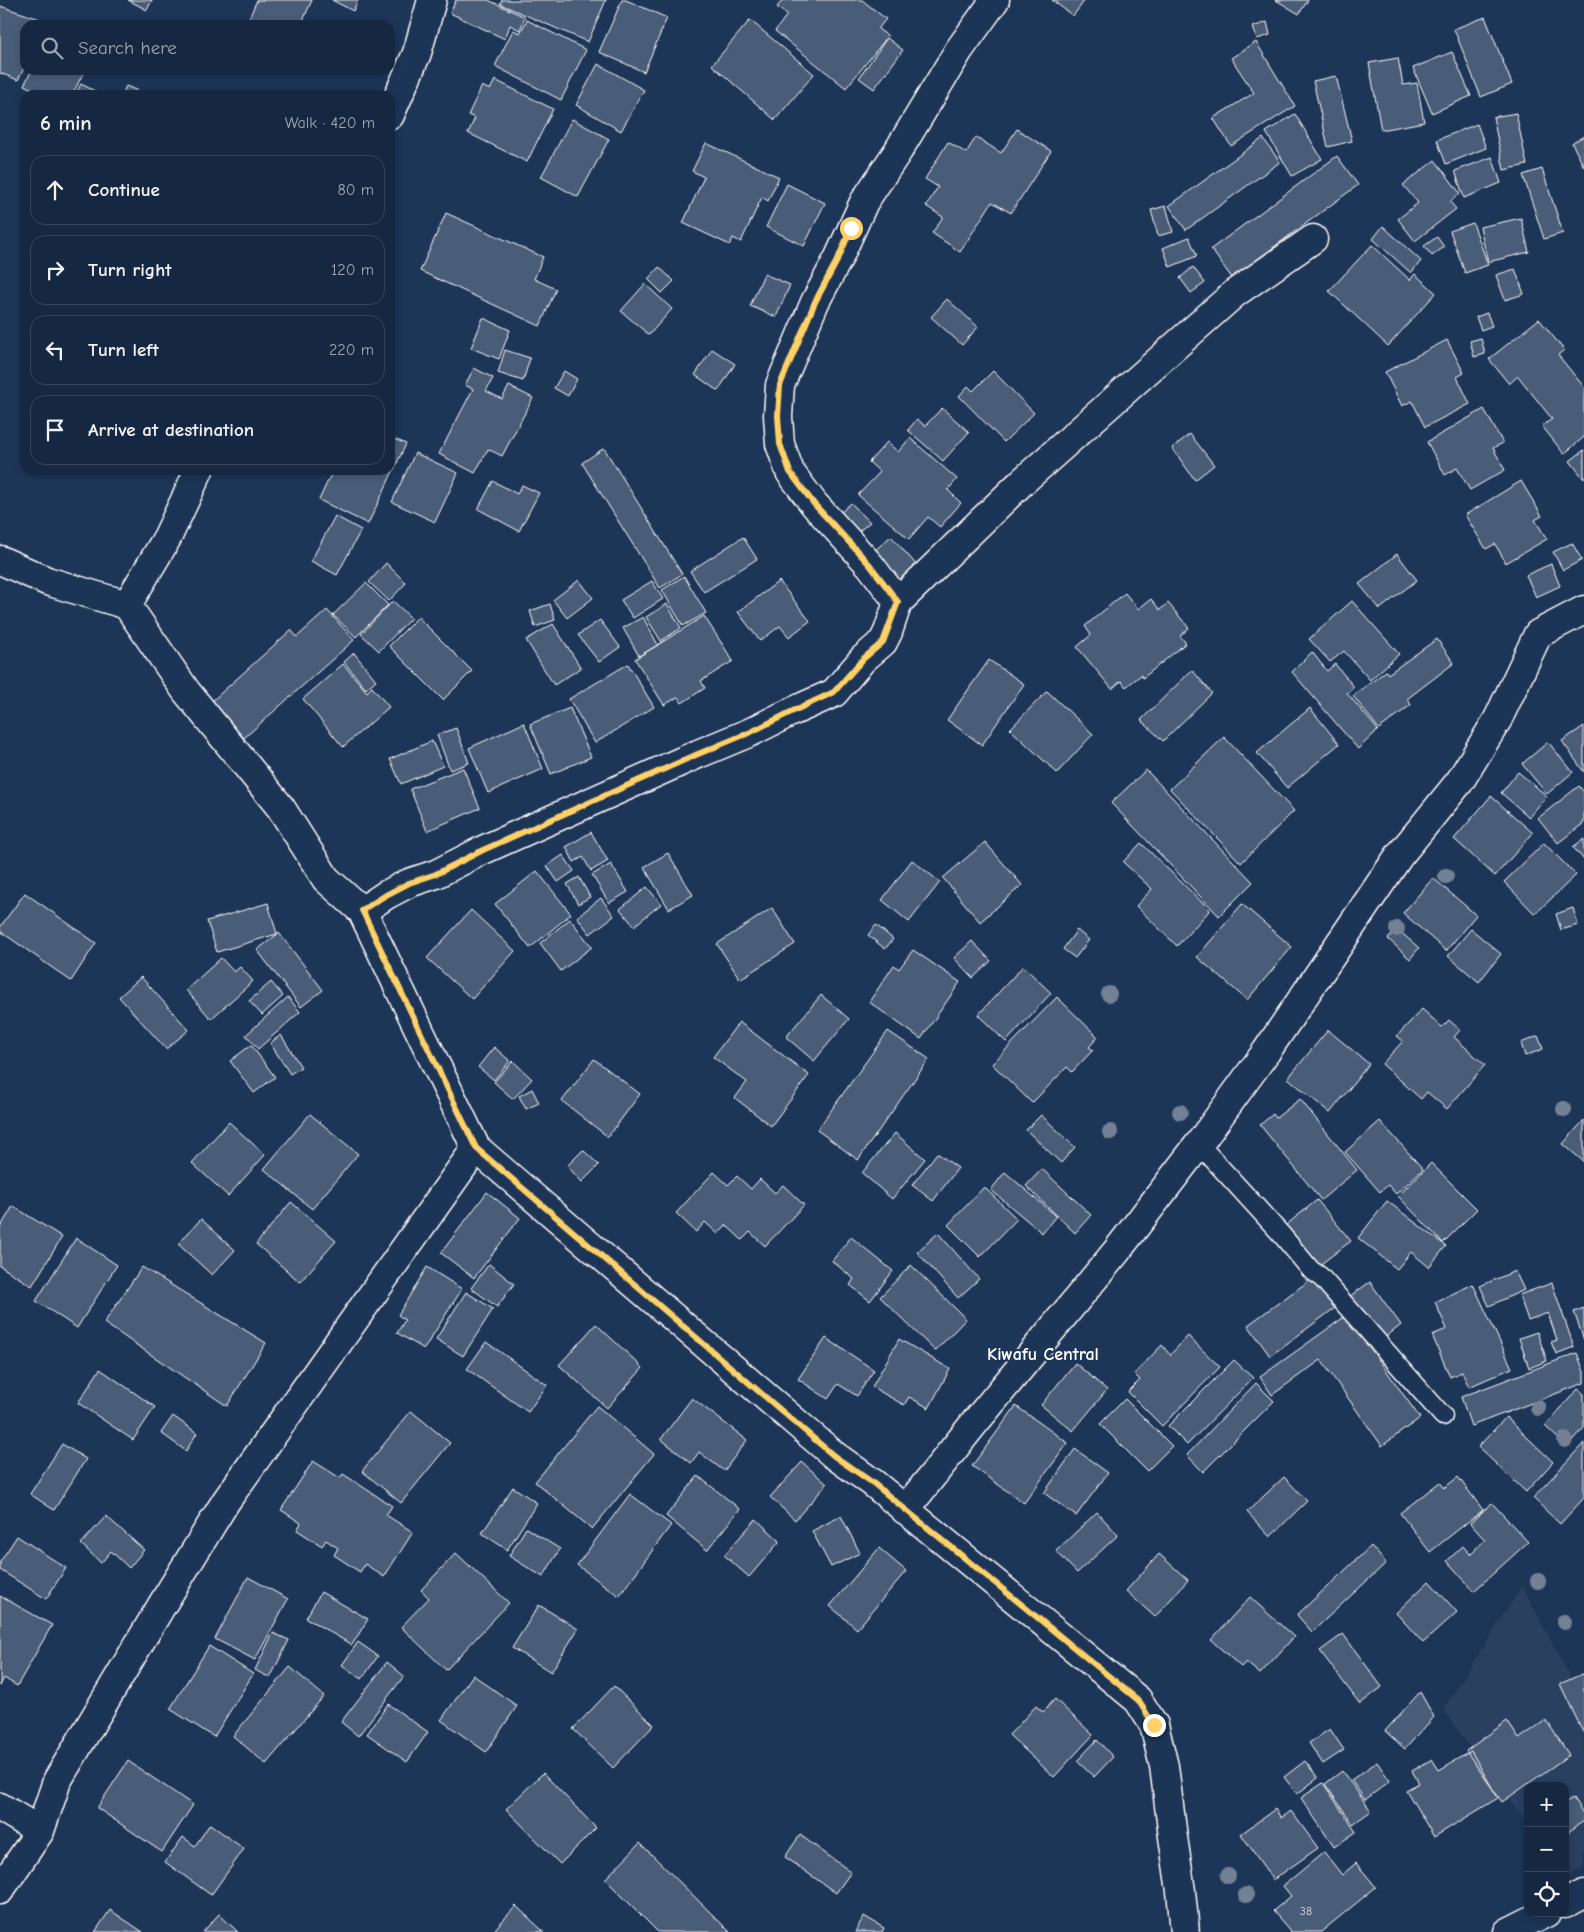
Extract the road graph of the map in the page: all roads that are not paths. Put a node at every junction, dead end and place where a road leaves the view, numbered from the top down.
1 (432, 0) edge
2 (995, 0) edge
3 (395, 104) edge
4 (1313, 239) dead end
5 (198, 475) edge
6 (0, 560) edge
7 (898, 602) junction
8 (127, 604) junction
9 (1584, 610) edge
10 (362, 910) junction
11 (1200, 1144) junction
12 (476, 1148) junction
13 (1443, 1416) dead end
14 (905, 1510) junction
15 (0, 1807) edge
16 (40, 1831) junction
17 (0, 1890) edge
18 (1584, 1894) edge
19 (1569, 1902) edge
20 (1538, 1917) edge
21 (1185, 1932) edge
22 (1508, 1932) edge

1 - 3 street
2 - 7 street
4 - 7 street
5 - 8 street
6 - 8 street
7 - 10 street
8 - 10 street
9 - 11 street
10 - 12 street
11 - 13 lane
11 - 14 street
12 - 14 street
12 - 16 street
14 - 21 street
15 - 16 street
16 - 17 street
18 - 19 street
20 - 22 street

